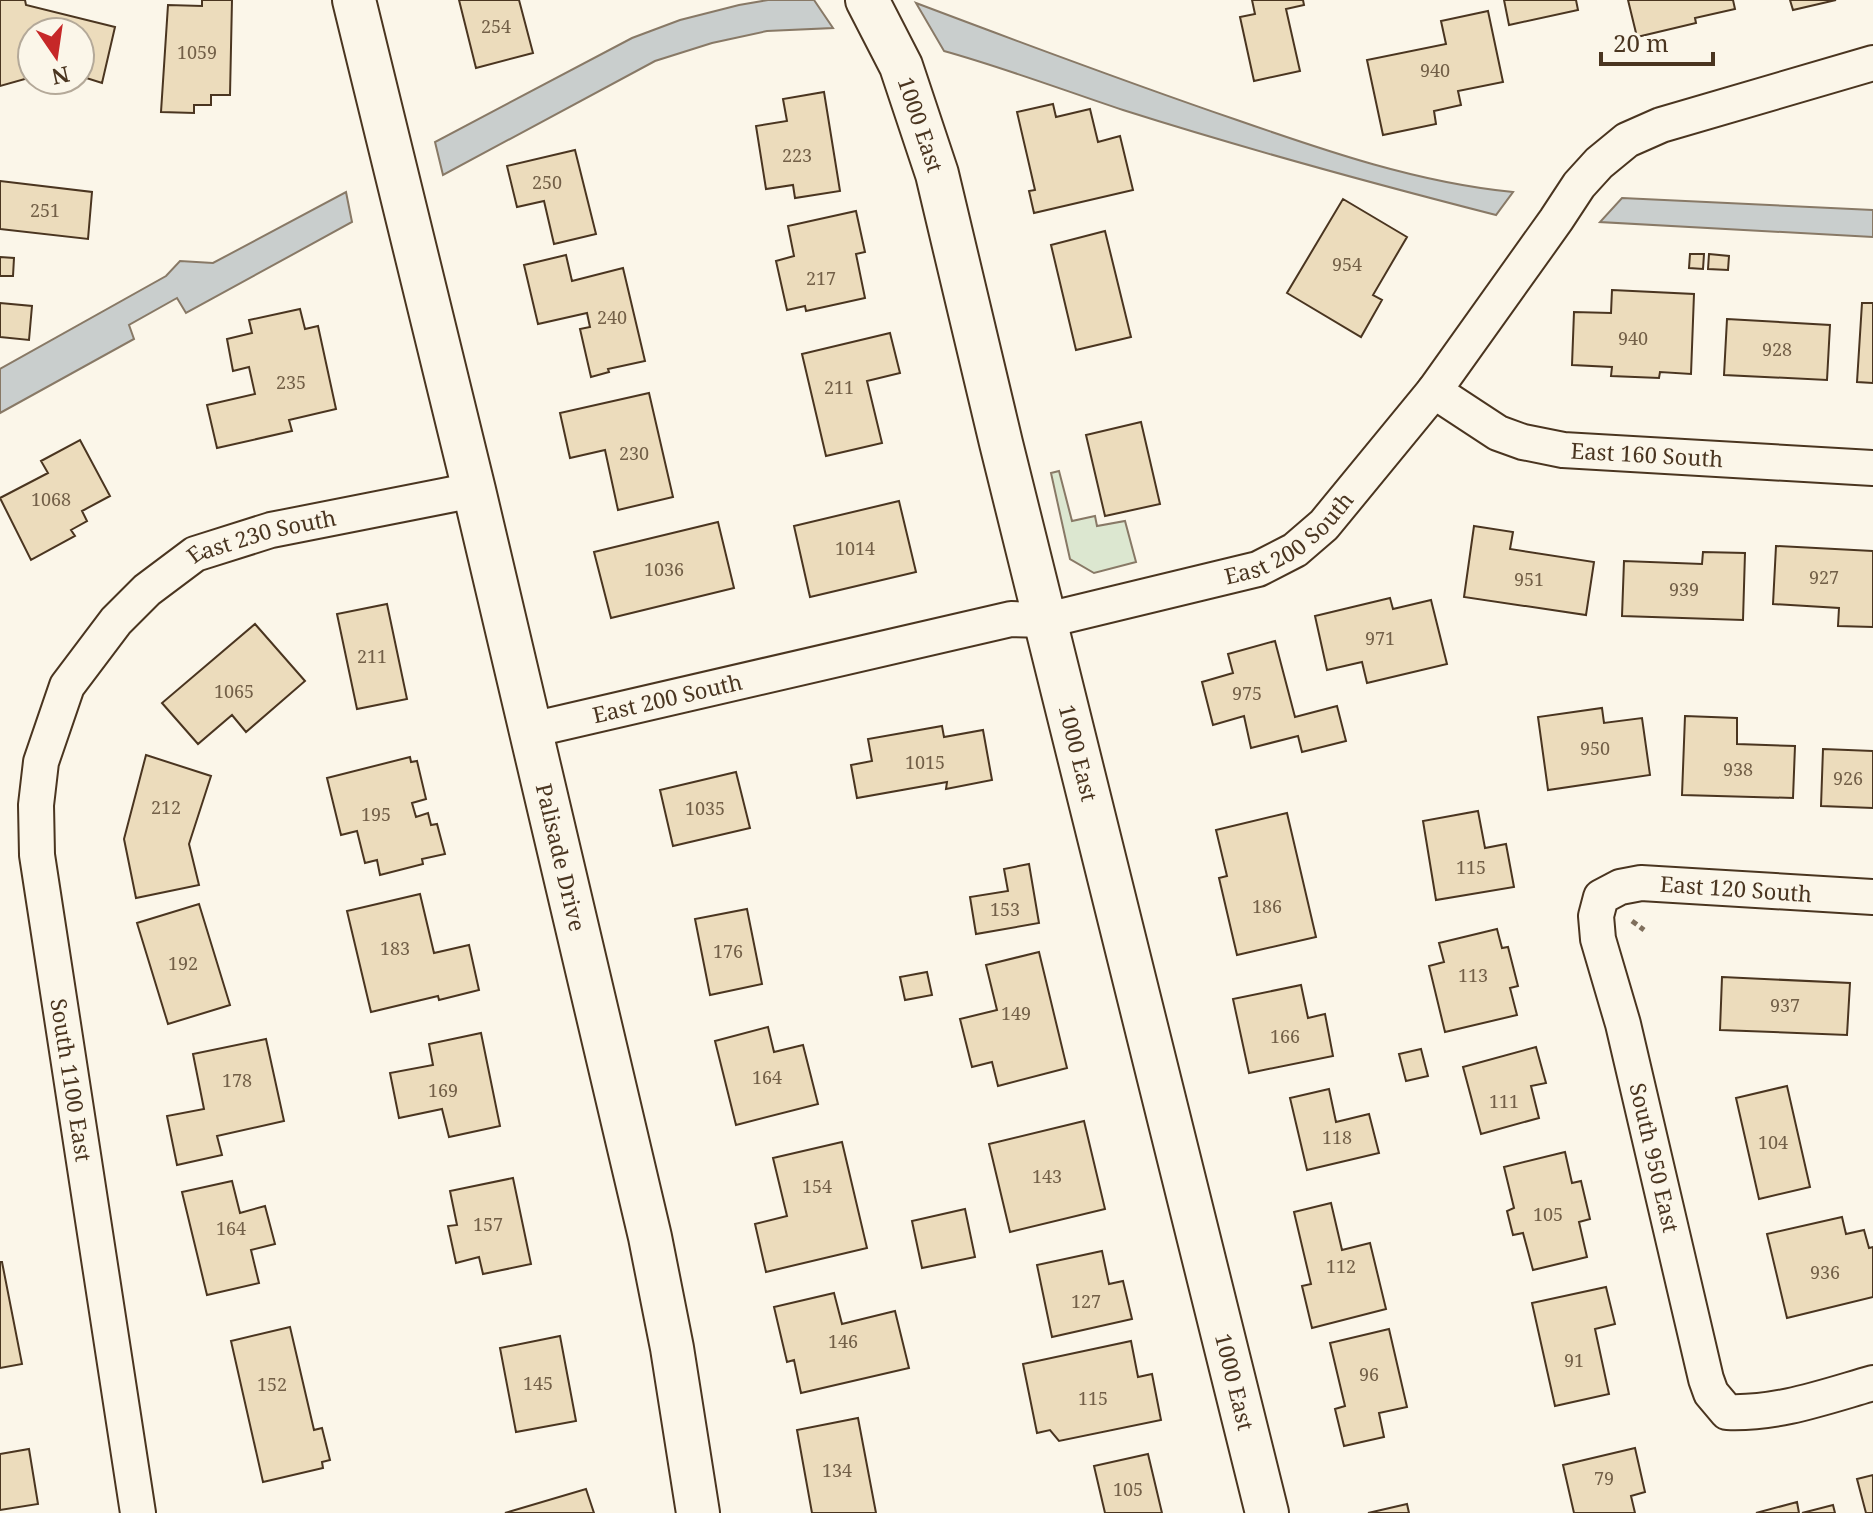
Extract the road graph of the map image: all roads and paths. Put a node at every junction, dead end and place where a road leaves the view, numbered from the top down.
1 (354, 0) edge
2 (867, 0) edge
3 (1873, 63) edge
4 (1434, 391) junction
5 (1873, 468) edge
6 (474, 490) junction
7 (1047, 620) junction
8 (89, 656) joint
9 (531, 730) junction
10 (1601, 897) joint
11 (1873, 897) edge
12 (1873, 1383) edge
13 (138, 1513) edge
14 (698, 1513) edge
15 (1267, 1513) edge

1 - 6 street, Palisade Drive
2 - 7 street, 1000 East
3 - 4 street, East 200 South
4 - 5 street, East 160 South
4 - 7 street, East 200 South
6 - 8 street, East 230 South
6 - 9 street, Palisade Drive
7 - 9 street, East 200 South
7 - 15 street, 1000 East
8 - 13 street, South 1100 East
9 - 14 street, Palisade Drive
10 - 11 street, East 120 South
10 - 12 street, South 950 East

